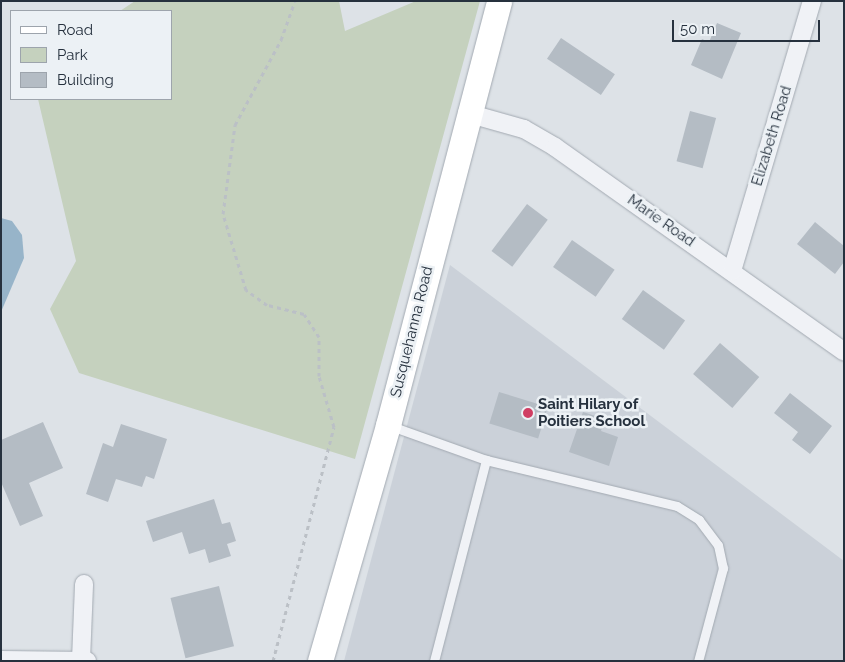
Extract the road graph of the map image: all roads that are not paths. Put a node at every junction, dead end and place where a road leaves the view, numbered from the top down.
1 (499, 1) edge
2 (812, 1) edge
3 (467, 113) junction
4 (732, 271) junction
5 (844, 352) edge
6 (388, 425) junction
7 (486, 460) junction
8 (84, 584) dead end
9 (1, 660) edge
10 (84, 660) edge
11 (320, 661) edge
12 (434, 661) edge
13 (698, 661) edge

1 - 3 main road, Susquehanna Road
2 - 4 street, Elizabeth Road
3 - 4 street, Marie Road
3 - 6 main road, Susquehanna Road
4 - 5 street, Marie Road
6 - 7 lane
6 - 11 main road, Susquehanna Road
7 - 12 lane
7 - 13 lane
8 - 10 street
9 - 10 street

